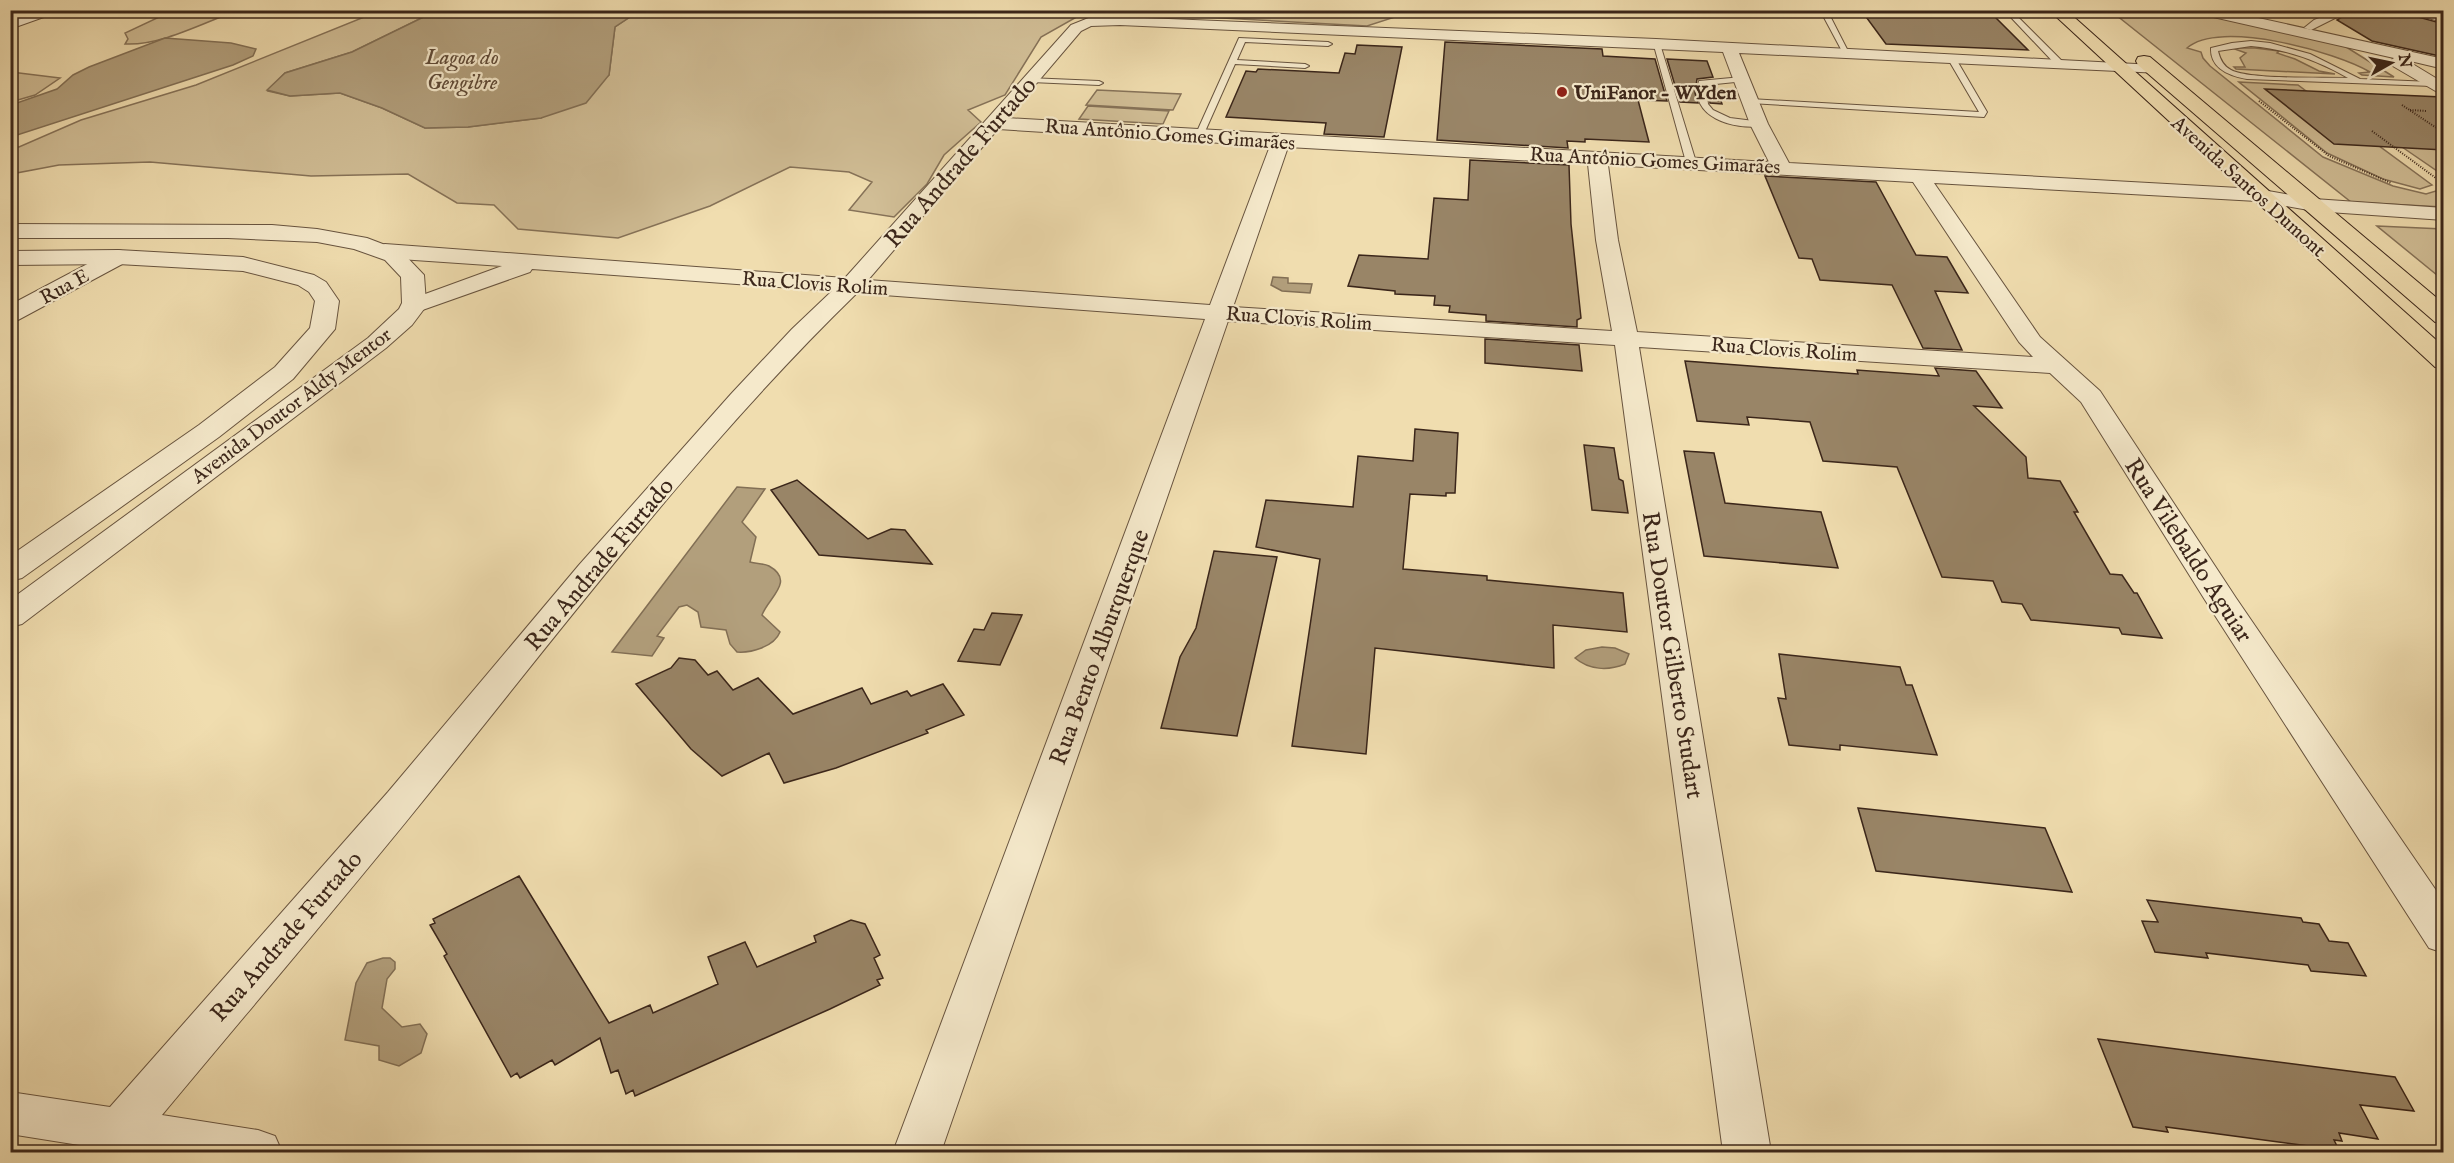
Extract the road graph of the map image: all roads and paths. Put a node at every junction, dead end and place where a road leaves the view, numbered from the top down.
1 (23, 10) edge
2 (50, 10) edge
3 (1823, 10) edge
4 (2007, 10) edge
5 (2227, 10) edge
6 (2348, 10) edge
7 (2398, 10) edge
8 (2200, 11) edge
9 (10, 15) edge
10 (2073, 19) edge
11 (2444, 20) edge
12 (10, 24) edge
13 (2303, 30) junction
14 (1328, 44) dead end
15 (1656, 44) junction
16 (1729, 48) junction
17 (2130, 49) dead end
18 (2375, 49) junction
19 (1847, 53) junction
20 (2444, 58) edge
21 (1952, 59) junction
22 (1232, 62) junction
23 (2060, 64) junction
24 (2444, 64) edge
25 (1305, 66) dead end
26 (2120, 68) junction
27 (2155, 70) junction
28 (1742, 79) junction
29 (1031, 80) junction
30 (2358, 81) junction
31 (1099, 83) dead end
32 (2438, 88) edge
33 (2251, 94) dead end
34 (2395, 100) dead end
35 (1750, 101) junction
36 (2427, 108) dead end
37 (2410, 110) junction
38 (995, 123) junction
39 (1759, 124) junction
40 (2372, 131) dead end
41 (2444, 133) edge
42 (1199, 136) junction
43 (1281, 141) junction
44 (1597, 157) junction
45 (1691, 162) junction
46 (1781, 167) junction
47 (1919, 176) junction
48 (2395, 184) dead end
49 (2444, 184) edge
50 (2257, 195) junction
51 (2314, 205) junction
52 (2444, 214) edge
53 (10, 231) edge
54 (52, 231) junction
55 (385, 251) junction
56 (10, 257) edge
57 (118, 257) junction
58 (543, 262) junction
59 (851, 286) junction
60 (414, 306) junction
61 (1220, 313) junction
62 (10, 315) edge
63 (2444, 317) edge
64 (1626, 339) junction
65 (2444, 361) edge
66 (2056, 366) junction
67 (10, 571) edge
68 (10, 617) edge
69 (2444, 936) edge
70 (10, 1113) edge
71 (120, 1130) junction
72 (258, 1152) edge
73 (916, 1152) edge
74 (1747, 1152) edge

1 - 9 street
2 - 12 street
3 - 19 lane
4 - 23 lane
5 - 13 street
6 - 13 lane
7 - 11 lane
8 - 13 street
10 - 26 main road, Avenida Santos Dumont
13 - 18 street
13 - 20 street
14 - 22 lane
15 - 16 street
15 - 29 street, Rua Andrade Furtado
15 - 45 lane
16 - 19 street
16 - 28 street
17 - 27 main road, Avenida Santos Dumont
18 - 24 street
18 - 32 street
19 - 21 street
21 - 23 street
21 - 35 lane
22 - 25 lane
22 - 42 lane
23 - 26 street
26 - 27 street
26 - 50 main road, Avenida Santos Dumont
27 - 51 main road, Avenida Santos Dumont
28 - 35 street
28 - 39 lane
29 - 31 lane
29 - 38 street, Rua Andrade Furtado
30 - 30 lane
30 - 32 lane
33 - 48 path
34 - 37 path
35 - 39 street
36 - 37 path
37 - 41 path
38 - 42 street, Rua Antônio Gomes Gimarães
38 - 59 street, Rua Andrade Furtado
39 - 46 street
40 - 49 path
42 - 43 street, Rua Antônio Gomes Gimarães
43 - 44 street, Rua Antônio Gomes Gimarães
43 - 61 street, Rua Bento Alburquerque
44 - 45 street, Rua Antônio Gomes Gimarães
44 - 64 street, Rua Doutor Gilberto Studart
45 - 46 street, Rua Antônio Gomes Gimarães
46 - 47 street, Rua Antônio Gomes Gimarães
47 - 50 street, Rua Antônio Gomes Gimarães
47 - 66 street, Rua Vilebaldo Aguiar
50 - 51 street, Rua Antônio Gomes Gimarães
50 - 65 main road, Avenida Santos Dumont
51 - 52 street, Rua Antônio Gomes Gimarães
51 - 63 main road, Avenida Santos Dumont
53 - 54 street, Avenida Doutor Aldy Mentor
54 - 55 street, Avenida Doutor Aldy Mentor
54 - 56 street
55 - 58 street, Rua Clovis Rolim
55 - 60 street, Avenida Doutor Aldy Mentor
56 - 57 street, Avenida Doutor Aldy Mentor
57 - 62 street, Rua E
57 - 67 street, Avenida Doutor Aldy Mentor
58 - 59 street, Rua Clovis Rolim
58 - 60 street, Rua Clovis Rolim
59 - 61 street, Rua Clovis Rolim
59 - 71 street, Rua Andrade Furtado
60 - 68 street, Avenida Doutor Aldy Mentor
61 - 64 street, Rua Clovis Rolim
61 - 73 street, Rua Bento Alburquerque
64 - 66 street, Rua Clovis Rolim
64 - 74 street, Rua Doutor Gilberto Studart
66 - 69 street, Rua Vilebaldo Aguiar
70 - 71 street
71 - 72 street

